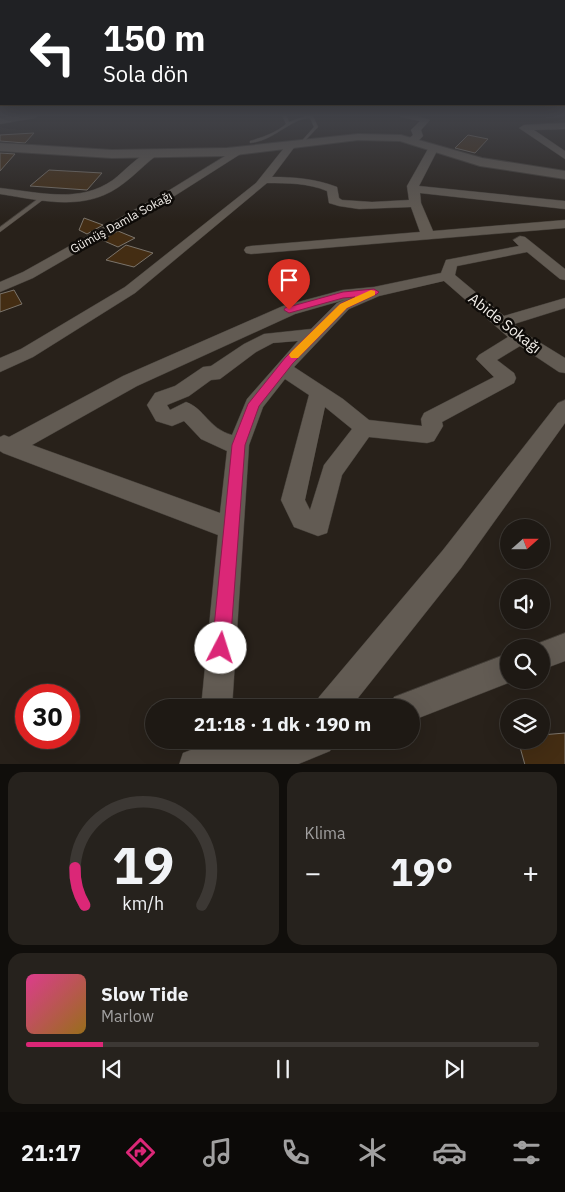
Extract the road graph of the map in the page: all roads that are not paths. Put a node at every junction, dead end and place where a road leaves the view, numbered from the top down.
1 (58, 151) edge
2 (238, 151) joint
3 (290, 151) edge
4 (432, 151) edge
5 (439, 151) edge
6 (153, 153) junction
7 (565, 175) edge
8 (264, 180) junction
9 (413, 189) junction
10 (0, 191) edge
11 (45, 196) junction
12 (415, 203) junction
13 (565, 205) edge
14 (565, 224) edge
15 (509, 228) junction
16 (0, 230) edge
17 (428, 235) junction
18 (528, 248) junction
19 (251, 250) dead end
20 (447, 276) junction
21 (565, 276) edge
22 (0, 287) edge
23 (374, 292) junction
24 (565, 303) edge
25 (501, 322) junction
26 (316, 334) junction
27 (520, 338) junction
28 (0, 366) edge
29 (565, 367) edge
30 (283, 369) junction
31 (214, 374) junction
32 (320, 393) junction
33 (565, 408) edge
34 (186, 410) junction
35 (364, 428) junction
36 (5, 445) edge
37 (238, 445) junction
38 (231, 528) junction
39 (565, 647) edge
40 (550, 653) edge
41 (500, 671) edge
42 (217, 699) edge
43 (337, 699) edge
44 (420, 702) edge
45 (289, 751) edge
46 (207, 755) edge

1 - 6 street
2 - 6 street
2 - 22 street, Gümüş Damla Sokağı
3 - 8 street
4 - 9 street
5 - 7 street
6 - 11 street
8 - 12 street
8 - 28 street
9 - 12 street
9 - 13 street
10 - 11 street
11 - 16 lane
12 - 17 street
14 - 15 street
15 - 17 street
15 - 18 street
17 - 19 street
18 - 20 street
18 - 21 street
20 - 23 street
20 - 25 street, Abide Sokağı
23 - 26 street
23 - 36 street
24 - 25 street
25 - 27 street, Abide Sokağı
26 - 30 street
26 - 31 street
27 - 29 street, Abide Sokağı
27 - 35 street
30 - 32 street
30 - 37 street
31 - 34 street
31 - 34 street
32 - 35 street
32 - 35 street
33 - 43 street
34 - 37 street
36 - 38 street
37 - 38 street
38 - 42 street
39 - 40 street
41 - 44 street
45 - 46 street

